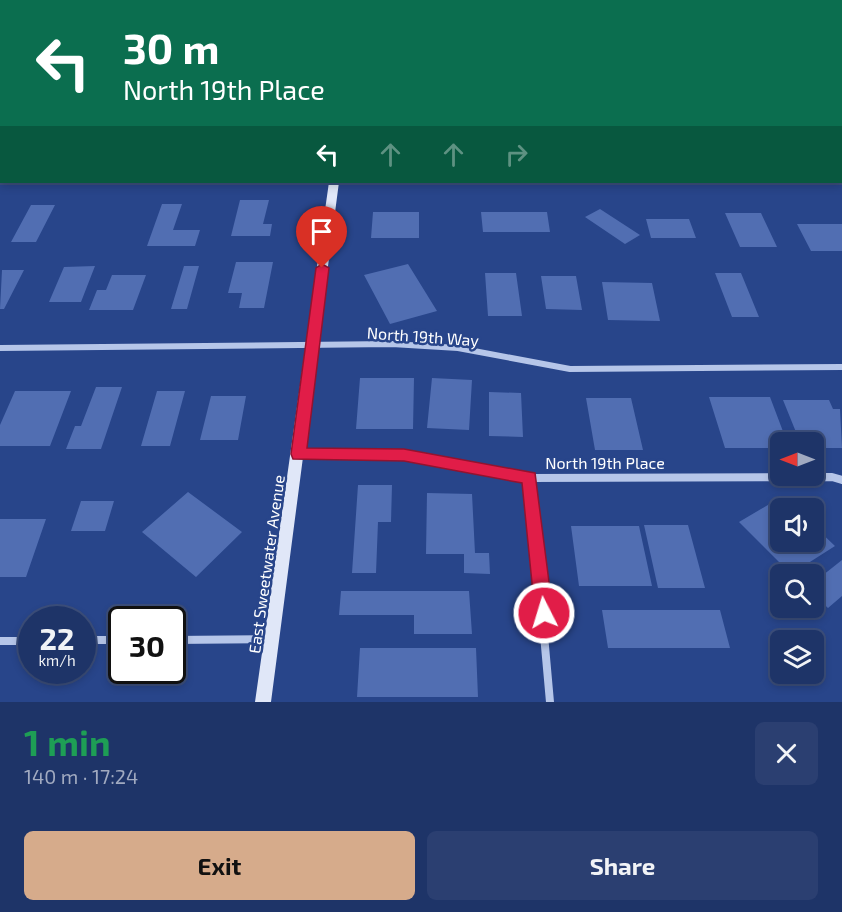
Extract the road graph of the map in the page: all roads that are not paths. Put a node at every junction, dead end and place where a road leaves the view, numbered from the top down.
1 (334, 183) edge
2 (311, 346) junction
3 (0, 348) edge
4 (842, 367) edge
5 (299, 454) junction
6 (530, 478) junction
7 (842, 480) edge
8 (272, 639) junction
9 (186, 640) edge
10 (0, 641) edge
11 (18, 641) edge
12 (263, 702) edge
13 (550, 702) edge

1 - 2 street, East Sweetwater Avenue
2 - 3 street, North 19th Way
2 - 4 street, North 19th Way
2 - 5 street, East Sweetwater Avenue
5 - 6 street, North 19th Place
5 - 8 street, East Sweetwater Avenue
6 - 7 street, North 19th Place
6 - 13 street
8 - 9 street
8 - 12 street, East Sweetwater Avenue
10 - 11 street

